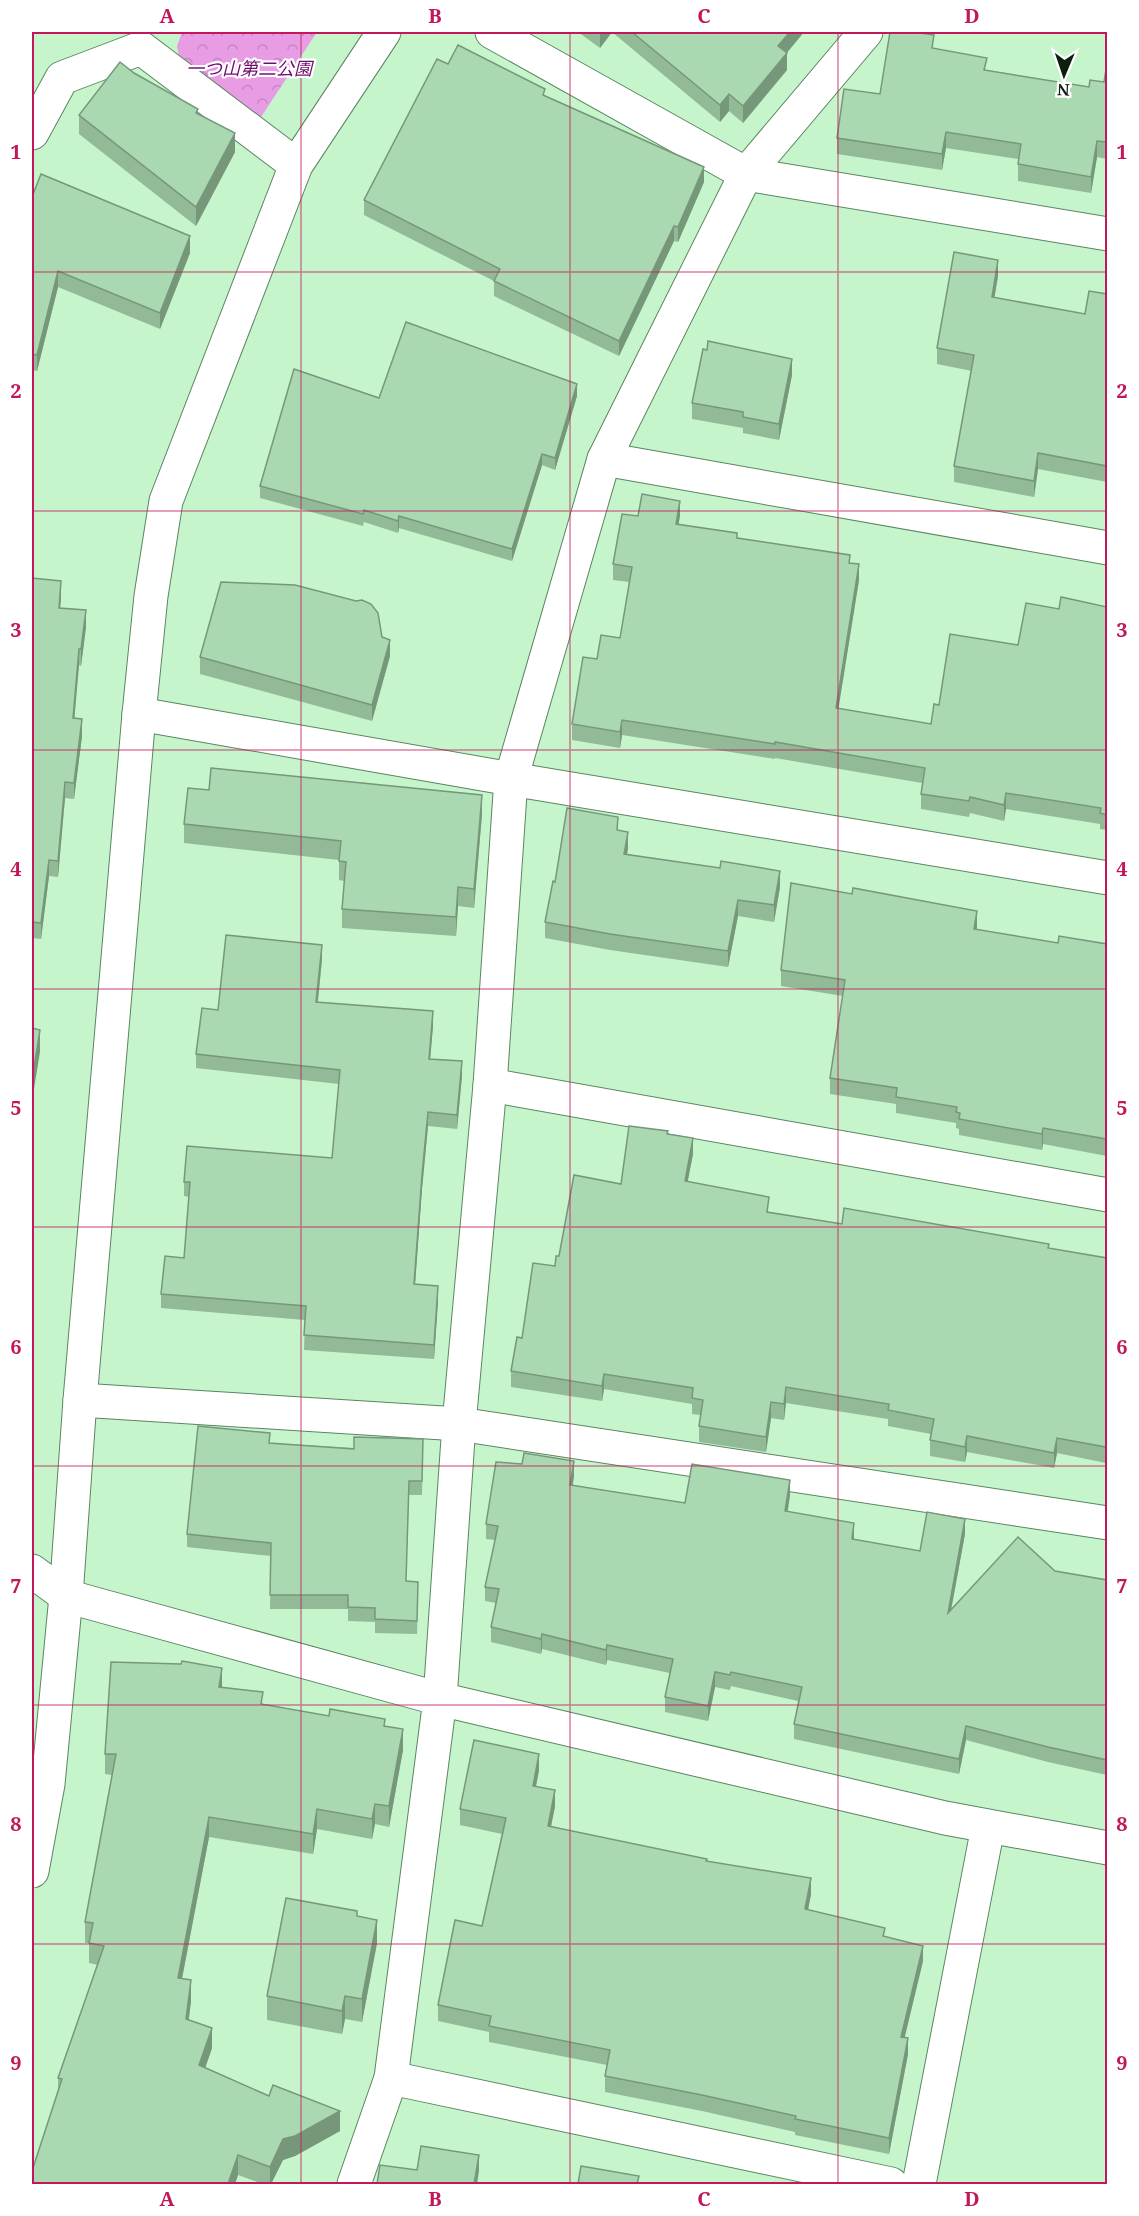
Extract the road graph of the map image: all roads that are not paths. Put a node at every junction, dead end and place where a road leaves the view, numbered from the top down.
1 (384, 32) edge
2 (492, 32) edge
3 (866, 32) edge
4 (145, 40) edge
5 (32, 133) edge
6 (296, 165) junction
7 (746, 174) junction
8 (1107, 234) edge
9 (604, 459) junction
10 (1107, 548) edge
11 (139, 714) junction
12 (511, 779) junction
13 (1107, 878) edge
14 (490, 1085) junction
15 (1107, 1195) edge
16 (80, 1400) junction
17 (459, 1424) junction
18 (1107, 1523) edge
19 (32, 1571) edge
20 (66, 1596) junction
21 (440, 1699) junction
22 (988, 1827) junction
23 (1107, 1848) edge
24 (32, 1871) edge
25 (391, 2078) junction
26 (354, 2184) edge
27 (891, 2184) edge
28 (919, 2184) edge

1 - 6 street
2 - 7 street
3 - 7 street
4 - 5 street
4 - 6 street
6 - 11 street
7 - 8 street
7 - 9 street
9 - 10 street
9 - 12 street
11 - 12 street
11 - 16 street
12 - 13 street
12 - 14 street
14 - 15 street
14 - 17 street
16 - 17 street
16 - 20 street
17 - 18 street
17 - 21 street
19 - 20 street
20 - 21 street
20 - 24 street
21 - 22 street
21 - 25 street
22 - 23 street
22 - 28 street
25 - 26 street
25 - 27 street

